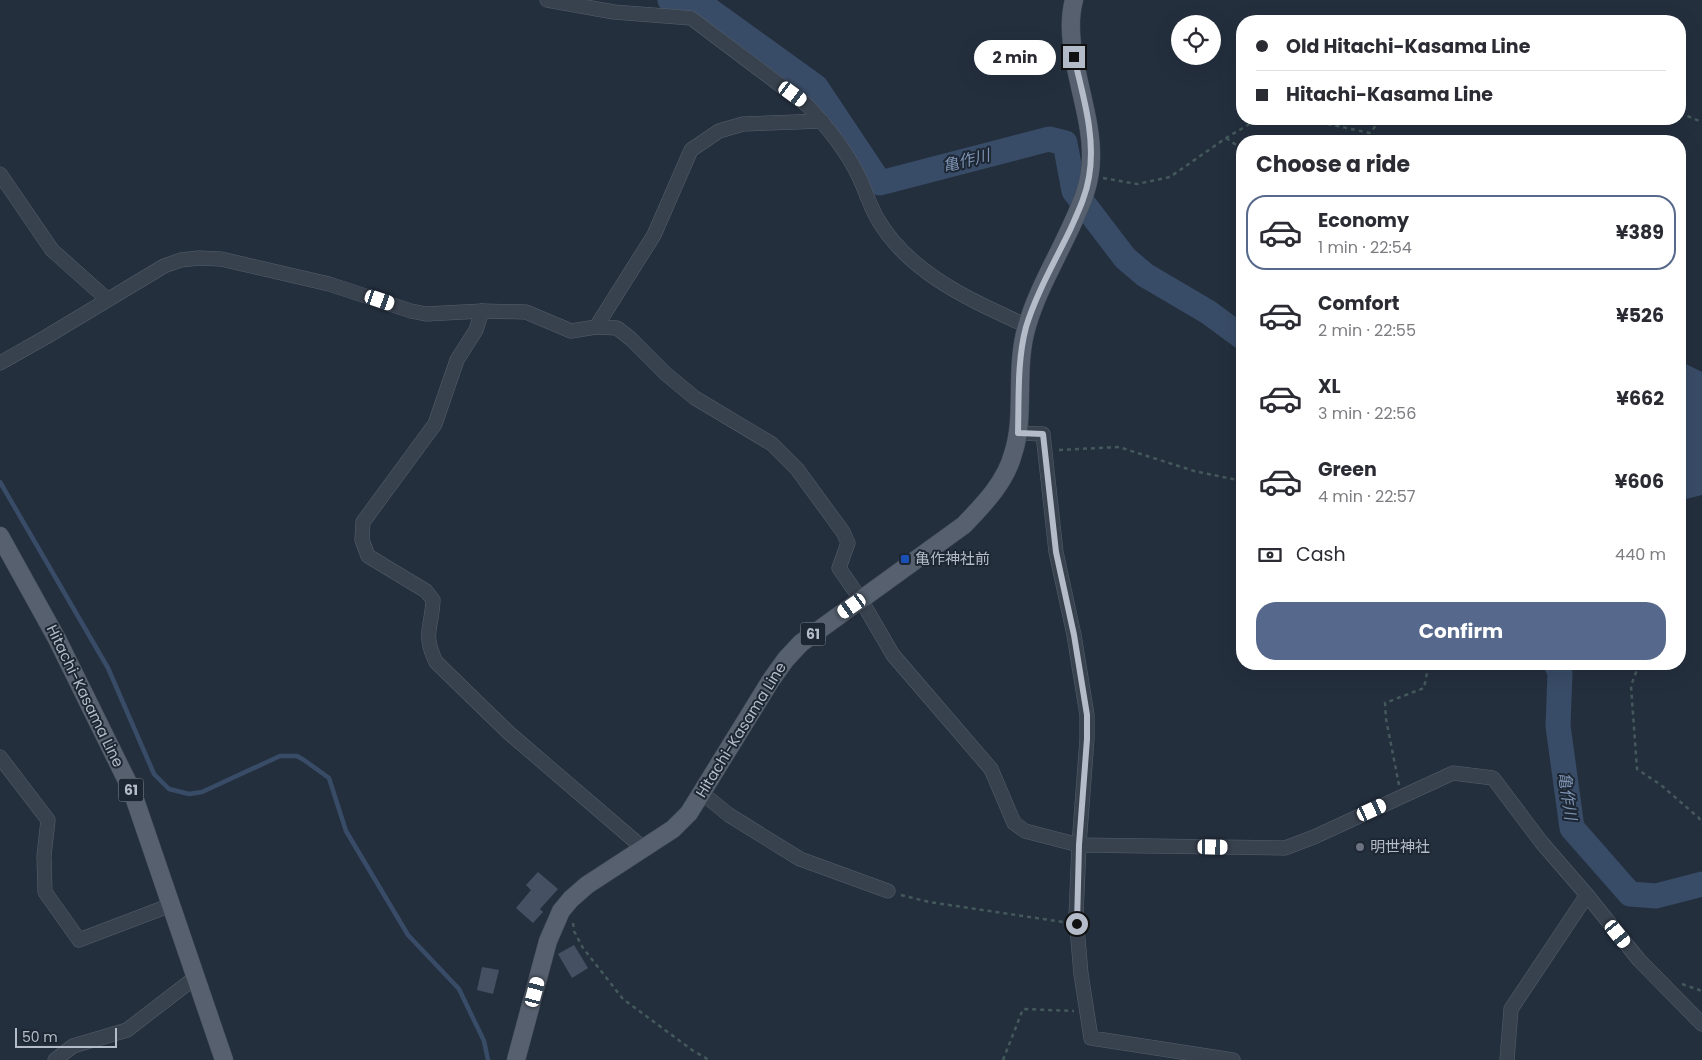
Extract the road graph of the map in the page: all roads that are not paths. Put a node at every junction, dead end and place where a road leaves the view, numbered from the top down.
1 (547, 0) edge
2 (1074, 0) edge
3 (822, 121) junction
4 (0, 174) edge
5 (108, 300) junction
6 (482, 311) junction
7 (1027, 326) junction
8 (596, 327) junction
9 (0, 363) edge
10 (1018, 433) junction
11 (0, 536) edge
12 (861, 600) junction
13 (0, 757) edge
14 (702, 794) junction
15 (1079, 845) junction
16 (643, 848) junction
17 (888, 891) road end
18 (1587, 895) junction
19 (171, 906) junction
20 (196, 977) junction
21 (1702, 1024) edge
22 (55, 1060) edge
23 (224, 1060) edge
24 (516, 1060) edge
25 (1232, 1060) edge
26 (1507, 1060) edge

1 - 3 street
2 - 7 main road, Hitachi-Kasama Line / 61
3 - 7 street
3 - 8 street
4 - 5 street
5 - 6 street
5 - 9 street
6 - 8 street
6 - 16 street
7 - 10 main road, Hitachi-Kasama Line / 61
8 - 12 street
10 - 12 main road, Hitachi-Kasama Line / 61
10 - 15 street
11 - 19 main road, Hitachi-Kasama Line / 61
12 - 14 main road, Hitachi-Kasama Line / 61
12 - 15 street
13 - 19 street
14 - 16 main road, Hitachi-Kasama Line / 61
14 - 17 street
15 - 18 street
15 - 25 street
16 - 24 main road, Hitachi-Kasama Line / 61
18 - 21 street
18 - 26 street
19 - 20 main road, Hitachi-Kasama Line / 61
20 - 22 street
20 - 23 main road, Hitachi-Kasama Line / 61

